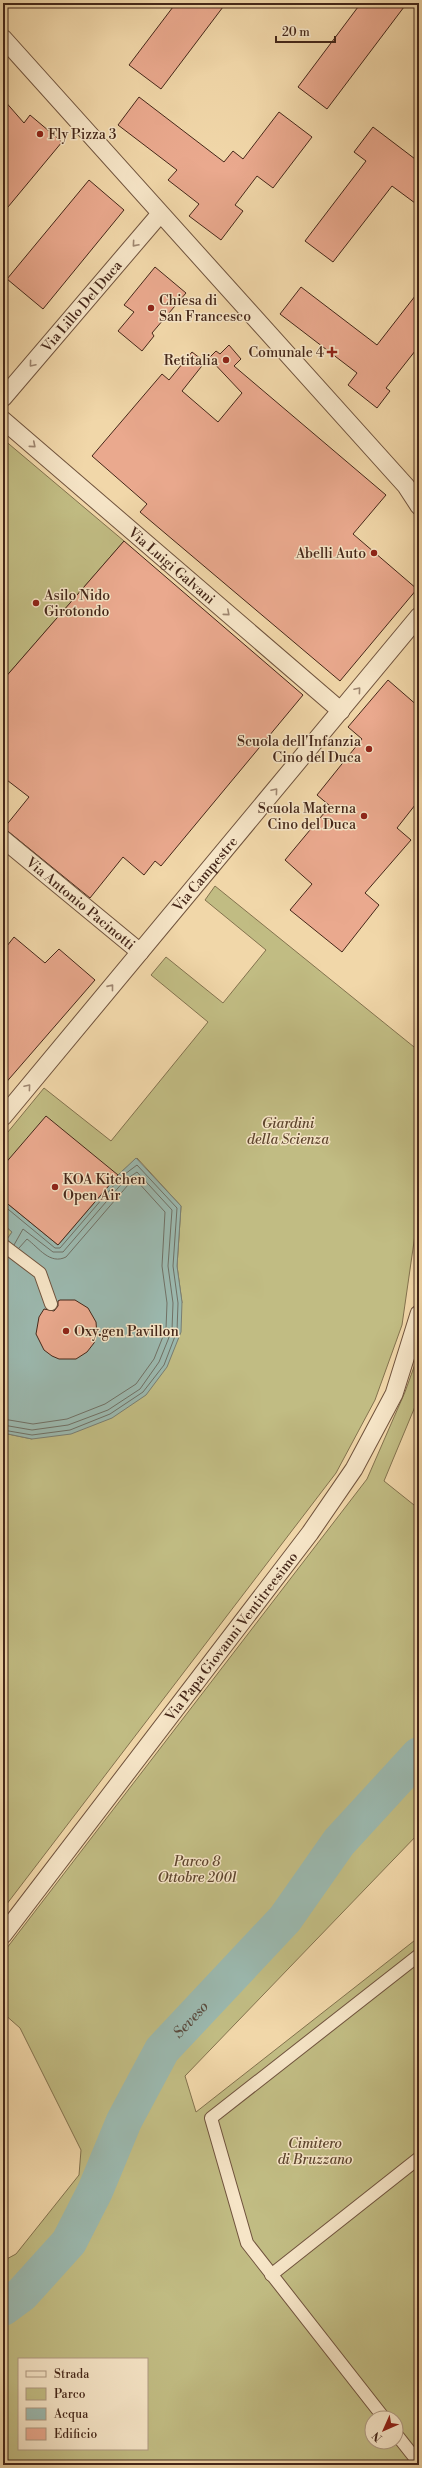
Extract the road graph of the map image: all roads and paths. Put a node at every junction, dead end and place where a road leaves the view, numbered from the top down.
1 (3, 38) edge
2 (160, 214) junction
3 (3, 398) edge
4 (3, 420) edge
5 (419, 506) edge
6 (419, 616) edge
7 (413, 628) edge
8 (341, 711) junction
9 (3, 839) edge
10 (140, 952) junction
11 (3, 1117) edge
12 (3, 1245) edge
13 (50, 1304) dead end
14 (419, 1314) edge
15 (3, 1935) edge
16 (419, 1955) edge
17 (419, 2158) edge
18 (271, 2275) junction
19 (378, 2410) edge
20 (404, 2444) edge
21 (419, 2463) edge

1 - 2 street
2 -> 3 street, Via Lillo Del Duca
2 - 5 street
4 -> 8 street, Via Luigi Galvani
6 - 7 street, Via Campestre
8 -> 7 street, Via Campestre
10 -> 8 street, Via Campestre
9 - 10 street, Via Antonio Pacinotti
11 -> 10 street, Via Campestre
12 - 13 street
14 - 15 street, Via Papa Giovanni Ventitreesimo
16 - 18 street
17 - 18 street
18 - 19 street
20 - 21 street

